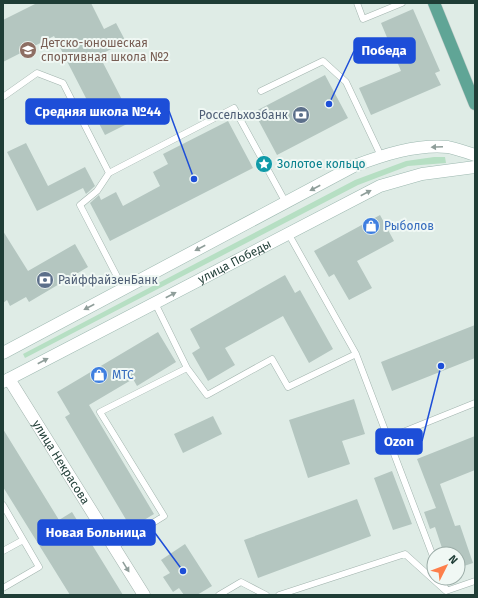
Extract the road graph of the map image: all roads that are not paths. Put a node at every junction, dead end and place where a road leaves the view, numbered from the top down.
1 (357, 3) edge
2 (402, 3) edge
3 (434, 3) edge
4 (261, 91) dead end
5 (3, 97) edge
6 (475, 104) edge
7 (475, 154) edge
8 (381, 156) junction
9 (475, 167) edge
10 (109, 173) junction
11 (286, 203) junction
12 (288, 234) junction
13 (123, 288) junction
14 (155, 303) junction
15 (3, 353) edge
16 (356, 354) junction
17 (187, 368) junction
18 (5, 377) edge
19 (475, 403) edge
20 (388, 438) junction
21 (3, 505) edge
22 (23, 540) junction
23 (429, 546) edge
24 (114, 547) junction
25 (3, 551) edge
26 (475, 581) edge
27 (444, 586) edge
28 (3, 588) edge
29 (446, 591) junction
30 (144, 595) edge
31 (219, 595) edge
32 (266, 595) edge
33 (279, 595) edge

1 - 2 lane
3 - 6 main road
4 - 8 lane
5 - 10 lane
7 -> 8 main road
8 -> 11 main road
12 -> 9 main road, улица Победы
10 - 11 lane
10 - 13 lane
11 -> 13 main road
14 -> 12 main road, улица Победы
12 - 16 lane
13 -> 15 main road
14 - 17 lane
18 -> 14 main road, улица Победы
16 - 17 lane
16 - 20 lane
17 - 24 lane
18 - 24 main road, улица Некрасова
19 - 20 lane
20 - 23 lane
21 - 22 lane
22 - 25 lane
22 - 28 lane
24 -> 30 main road, улица Некрасова
26 - 29 lane
27 - 29 lane
29 - 33 lane
31 - 32 lane

